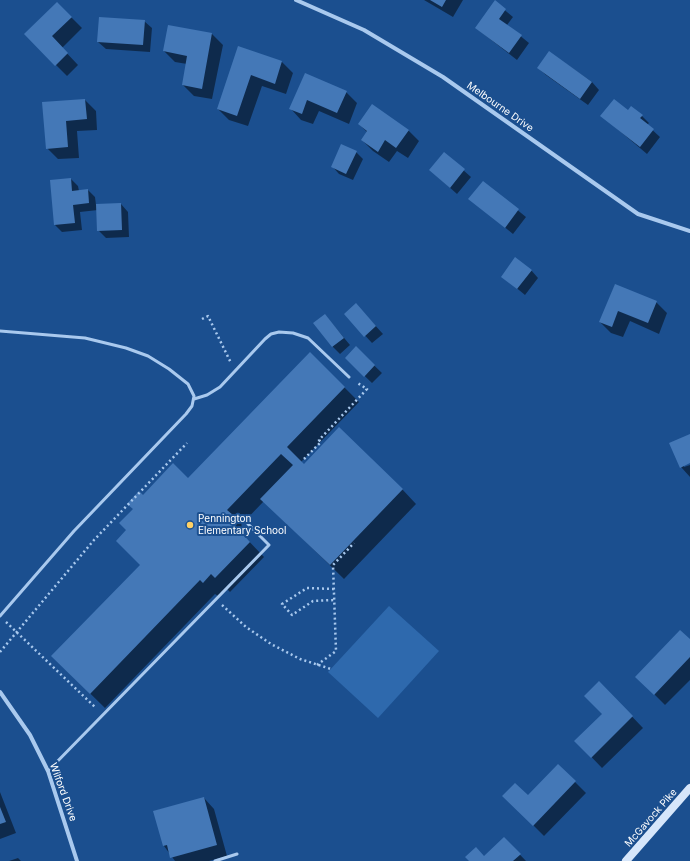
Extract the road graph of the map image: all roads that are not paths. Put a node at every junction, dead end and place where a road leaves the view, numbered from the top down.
1 (296, 0) edge
2 (690, 232) edge
3 (0, 331) edge
4 (349, 377) road end
5 (194, 399) junction
6 (248, 524) dead end
7 (0, 616) edge
8 (0, 692) edge
9 (48, 771) junction
10 (690, 788) edge
11 (237, 854) dead end
12 (78, 861) edge
13 (214, 861) edge
14 (626, 861) edge

1 - 2 street, Melbourne Drive
3 - 5 lane
4 - 5 lane
5 - 7 lane
6 - 9 lane
8 - 9 street, Wilford Drive
9 - 12 street, Wilford Drive
10 - 14 main road, McGavock Pike
11 - 13 lane

